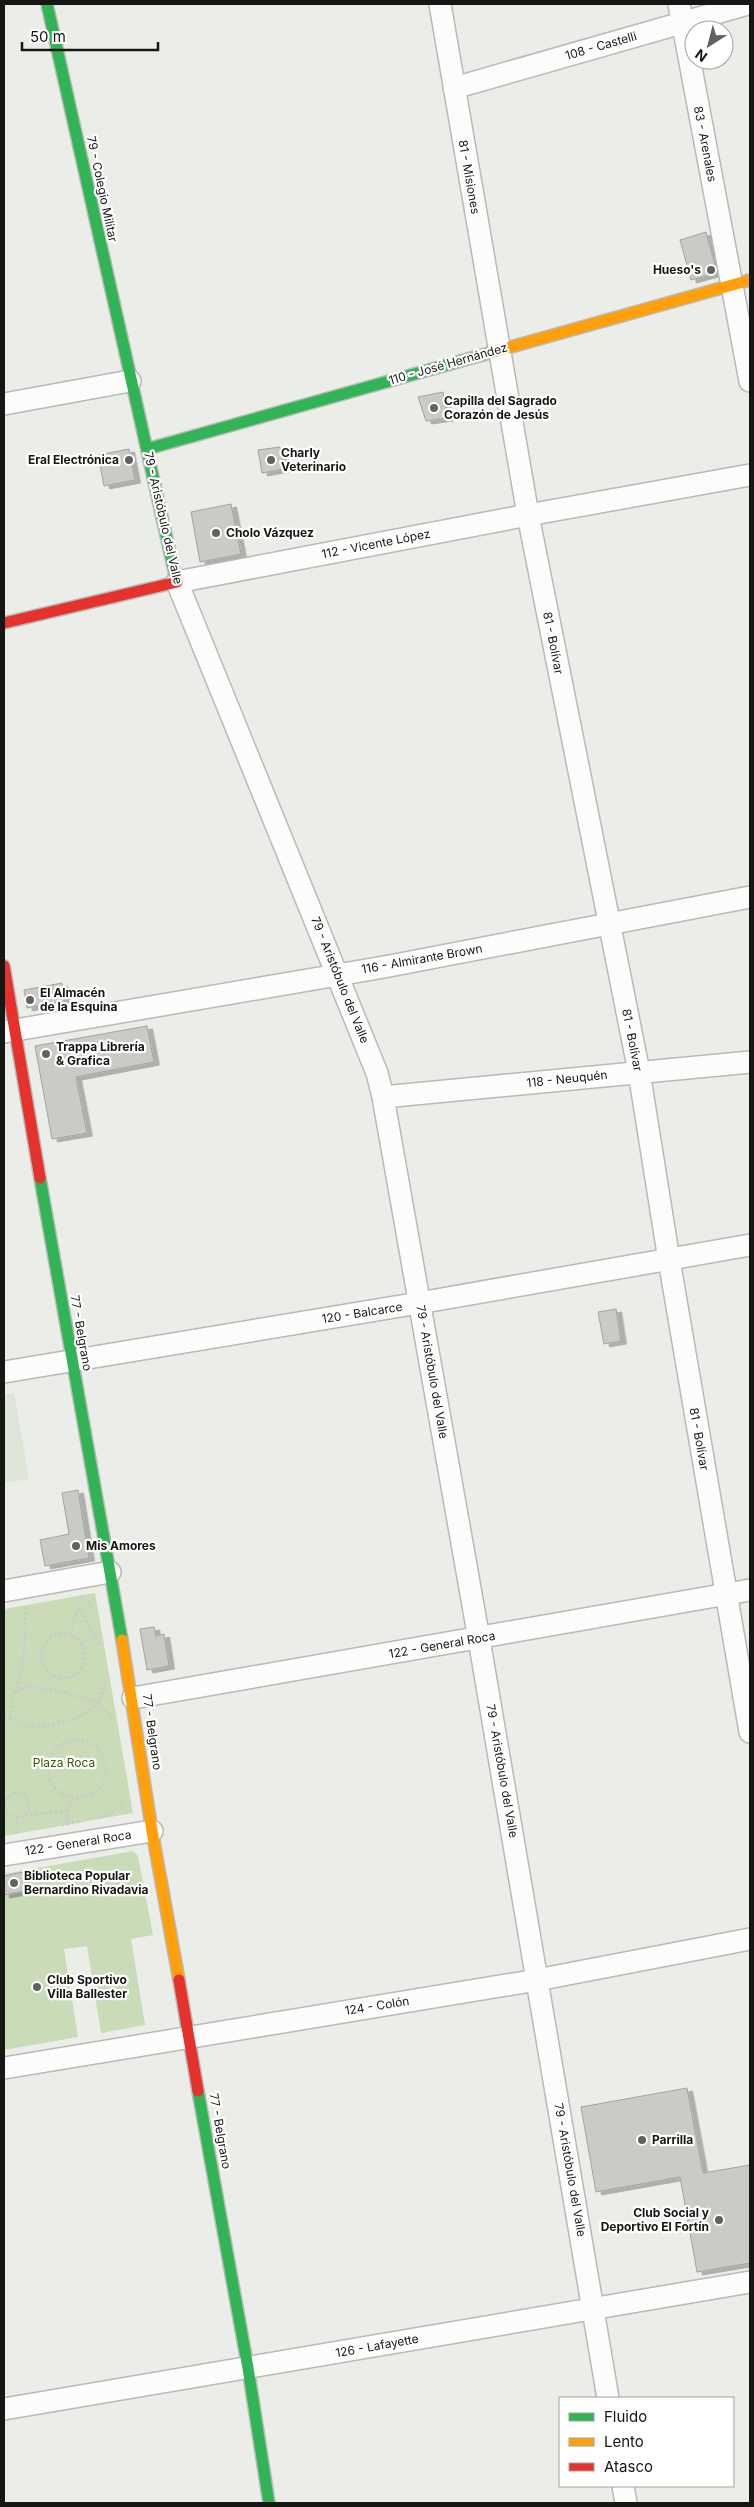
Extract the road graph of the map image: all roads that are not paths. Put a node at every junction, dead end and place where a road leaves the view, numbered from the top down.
1 (47, 4) edge
2 (440, 4) edge
3 (748, 4) edge
4 (681, 13) edge
5 (454, 88) junction
6 (741, 282) edge
7 (498, 351) junction
8 (130, 381) junction
9 (750, 381) edge
10 (4, 404) edge
11 (146, 449) junction
12 (750, 475) edge
13 (528, 514) junction
14 (177, 582) junction
15 (4, 623) edge
16 (750, 897) edge
17 (609, 925) junction
18 (4, 966) edge
19 (337, 973) junction
20 (9, 1031) edge
21 (750, 1062) edge
22 (639, 1072) junction
23 (383, 1097) junction
24 (750, 1245) edge
25 (669, 1260) junction
26 (419, 1303) junction
27 (72, 1360) junction
28 (4, 1372) edge
29 (110, 1572) junction
30 (750, 1590) edge
31 (4, 1591) edge
32 (725, 1594) junction
33 (479, 1639) junction
34 (133, 1698) junction
35 (750, 1732) edge
36 (152, 1831) junction
37 (4, 1855) edge
38 (750, 1939) edge
39 (537, 1980) junction
40 (189, 2036) junction
41 (4, 2068) edge
42 (750, 2282) edge
43 (593, 2309) junction
44 (248, 2368) junction
45 (608, 2397) edge
46 (4, 2409) edge
47 (623, 2487) edge
48 (269, 2503) edge
49 (626, 2503) edge

1 - 8 street, 79 - Colegio Militar
2 - 5 street, 81 - Misiones
3 - 4 street, 108 - Castelli
4 - 5 street, 108 - Castelli
4 - 6 street, 83 - Arenales
5 - 7 street, 81 - Misiones
6 - 7 street, 110 - José Hernández
6 - 9 street, 83 - Arenales
7 - 11 street, 110 - José Hernández
7 - 13 street, 81 - Bolívar
8 - 10 street
8 - 11 street, 79 - Aristóbulo del Valle
11 - 14 street, 79 - Aristóbulo del Valle
12 - 13 street, 112 - Vicente López
13 - 14 street, 112 - Vicente López
13 - 17 street, 81 - Bolívar
14 - 15 street, 112 - Vicente López
14 - 19 street, 79 - Aristóbulo del Valle
16 - 17 street, 116 - Almirante Brown
17 - 19 street, 116 - Almirante Brown
17 - 22 street, 81 - Bolívar
18 - 20 street, 77 - Belgrano
19 - 20 street, 116 - Almirante Brown
19 - 23 street, 79 - Aristóbulo del Valle
20 - 27 street, 77 - Belgrano
21 - 22 street, 118 - Neuquén
22 - 23 street, 118 - Neuquén
22 - 25 street, 81 - Bolívar
23 - 26 street, 79 - Aristóbulo del Valle
24 - 25 street, 120 - Balcarce
25 - 26 street, 120 - Balcarce
25 - 32 street, 81 - Bolívar
26 - 27 street, 120 - Balcarce
26 - 33 street, 79 - Aristóbulo del Valle
27 - 28 street, 120 - Balcarce
27 - 29 street, 77 - Belgrano
29 - 31 street
29 - 34 street, 77 - Belgrano
30 - 32 street, 122 - General Roca
32 - 33 street, 122 - General Roca
32 - 35 street, 81 - Bolívar
33 - 34 street, 122 - General Roca
33 - 39 street, 79 - Aristóbulo del Valle
34 - 36 street, 77 - Belgrano
36 - 37 street, 122 - General Roca
36 - 40 street, 77 - Belgrano
38 - 39 street, 124 - Colón
39 - 40 street, 124 - Colón
39 - 43 street, 79 - Aristóbulo del Valle
40 - 41 street, 124 - Colón
40 - 44 street, 77 - Belgrano
42 - 43 street, 126 - Lafayette
43 - 44 street, 126 - Lafayette
43 - 45 street, 79 - Aristóbulo del Valle
44 - 46 street, 126 - Lafayette
44 - 48 street, 77 - Belgrano
47 - 49 street

